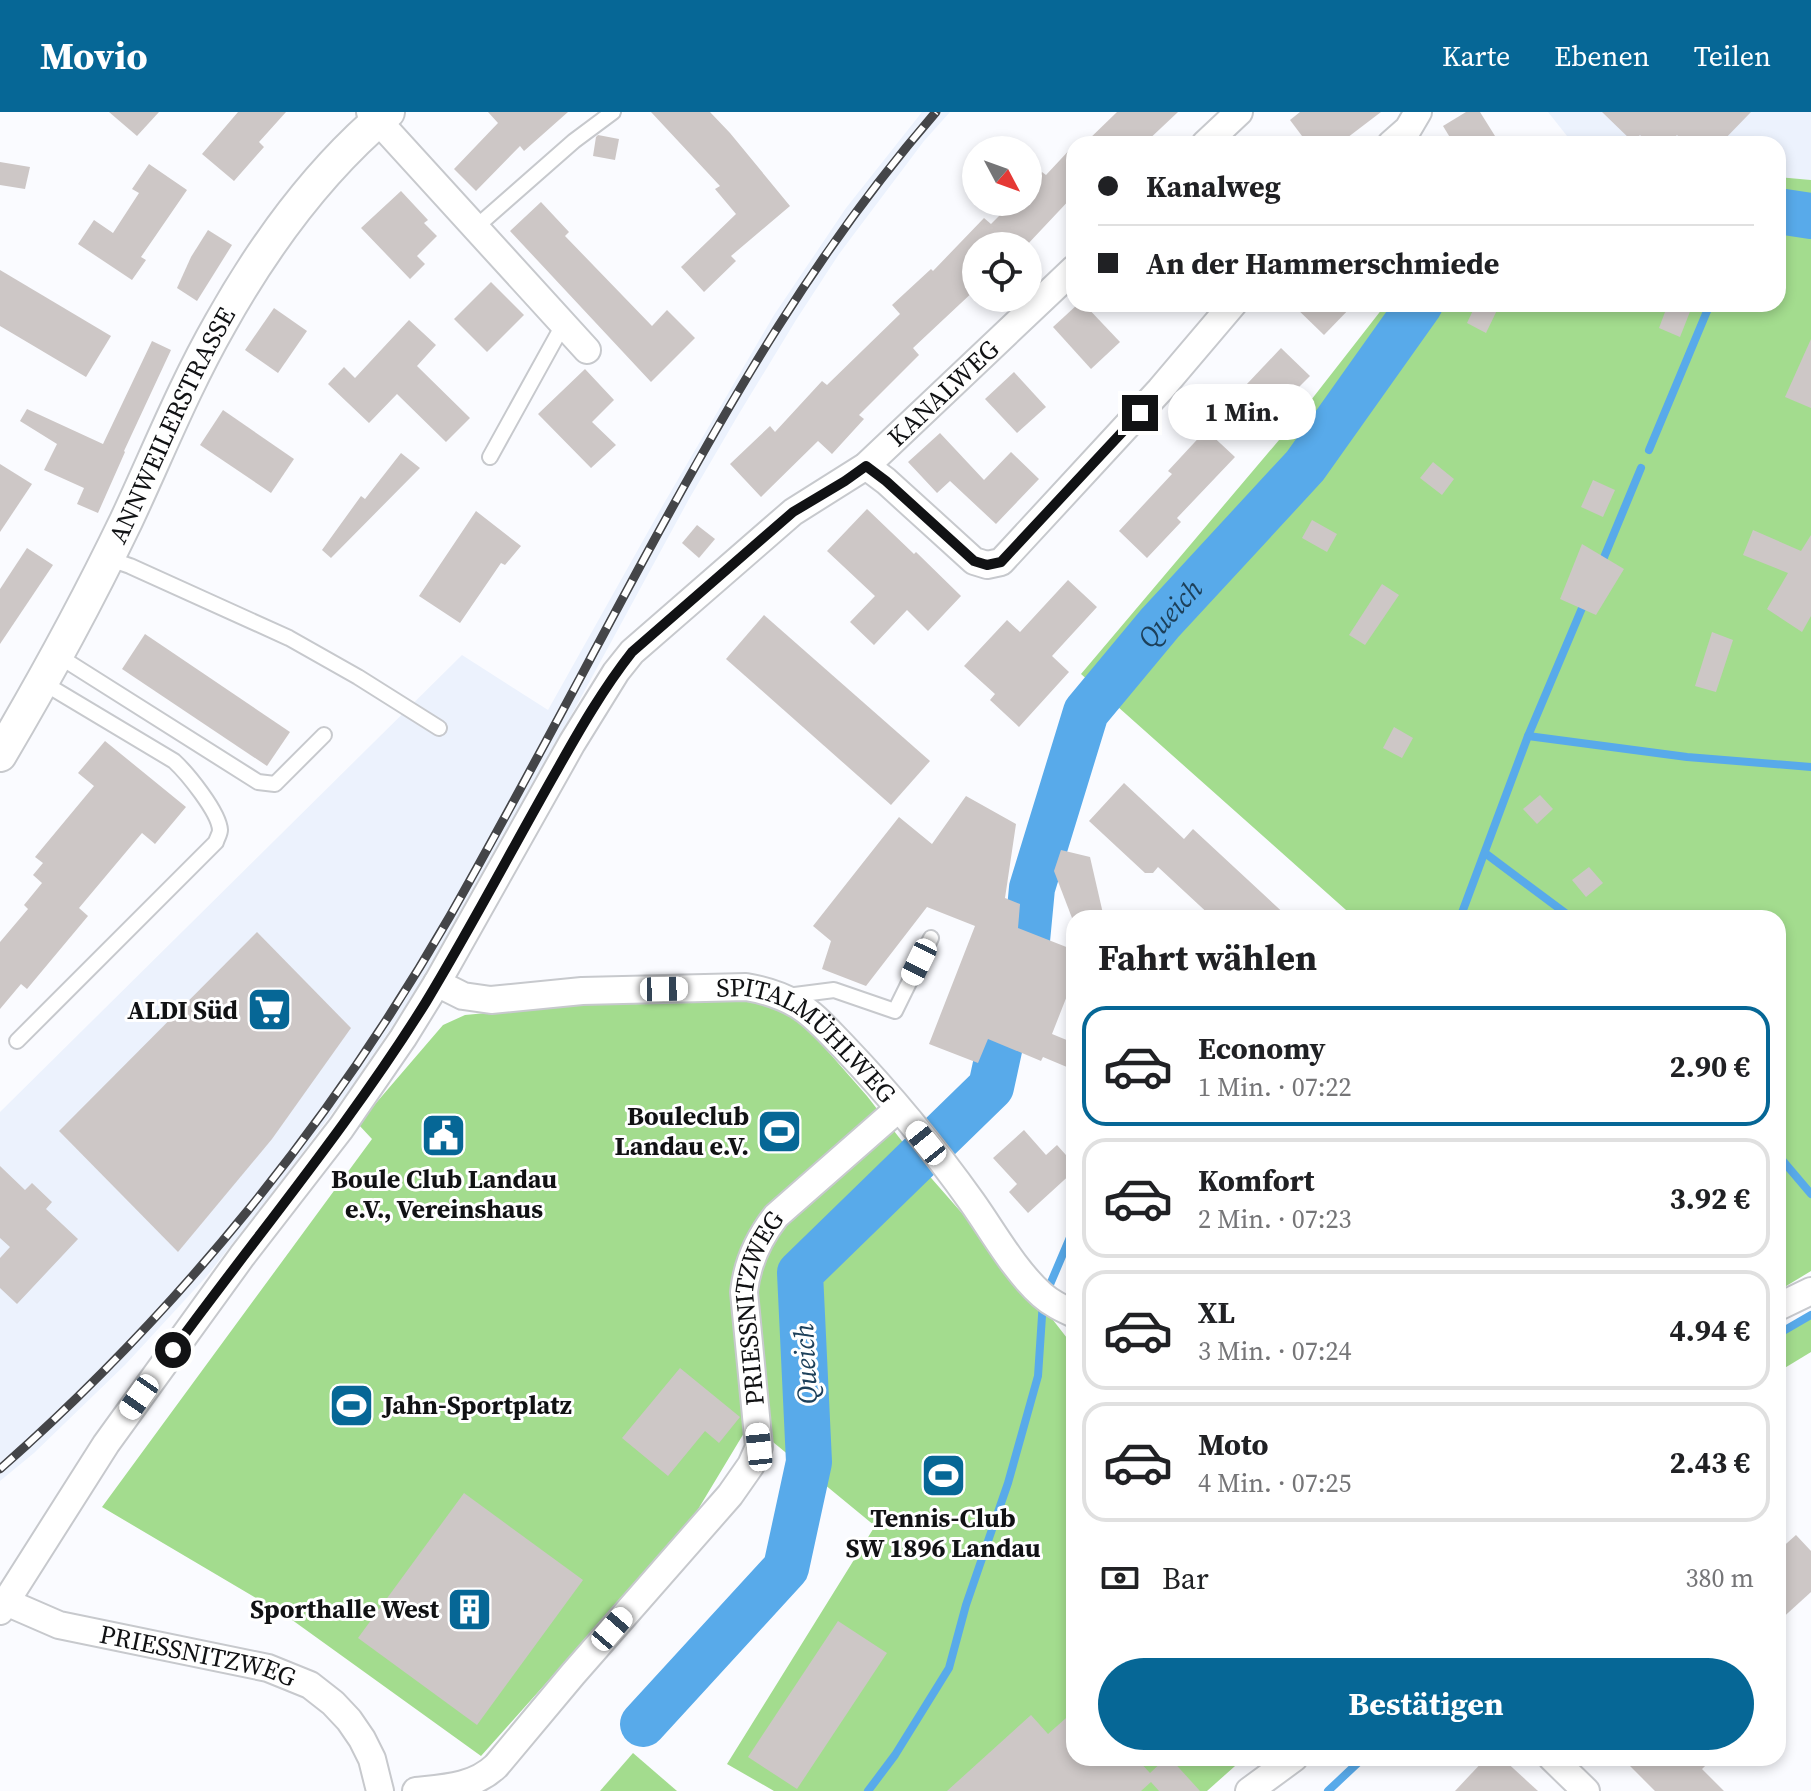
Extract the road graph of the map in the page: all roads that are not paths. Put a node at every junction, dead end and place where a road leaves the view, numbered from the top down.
1 (613, 112) edge
2 (1239, 112) edge
3 (1418, 112) edge
4 (379, 115) edge
5 (1214, 136) edge
6 (1400, 136) edge
7 (475, 228) junction
8 (1066, 277) edge
9 (1226, 312) edge
10 (563, 325) junction
11 (587, 350) dead end
12 (490, 457) dead end
13 (866, 466) junction
14 (107, 558) junction
15 (49, 668) junction
16 (439, 728) dead end
17 (324, 735) dead end
18 (0, 755) edge
19 (931, 938) dead end
20 (437, 983) junction
21 (782, 997) junction
22 (17, 1041) dead end
23 (905, 1118) junction
24 (1811, 1291) edge
25 (1786, 1303) edge
26 (1064, 1309) edge
27 (3, 1606) edge
28 (1283, 1766) edge
29 (1560, 1766) edge
30 (380, 1791) edge
31 (416, 1791) edge
32 (1249, 1791) edge
33 (1586, 1791) edge

1 - 7 lane
2 - 5 street
3 - 6 street
4 - 7 street, ANNWEILERSTRASSE
4 - 14 street, ANNWEILERSTRASSE
7 - 10 street, ANNWEILERSTRASSE
8 - 13 street, KANALWEG
9 - 13 street
10 - 11 street, ANNWEILERSTRASSE
10 - 12 lane
13 - 20 street, KANALWEG
14 - 15 street, ANNWEILERSTRASSE
14 - 16 lane
15 - 17 lane
15 - 18 street, ANNWEILERSTRASSE
15 - 22 lane
19 - 21 lane
20 - 21 street, SPITALMÜHLWEG
20 - 27 street, KANALWEG
21 - 23 street, SPITALMÜHLWEG
23 - 26 street, SPITALMÜHLWEG
23 - 31 street, PRIESSNITZWEG
24 - 25 street
27 - 30 street, PRIESSNITZWEG
28 - 32 street
29 - 33 street

